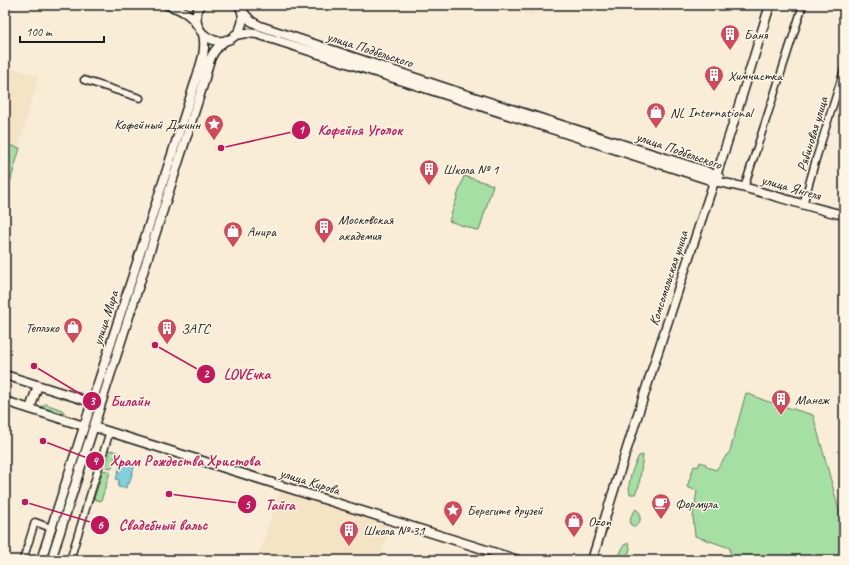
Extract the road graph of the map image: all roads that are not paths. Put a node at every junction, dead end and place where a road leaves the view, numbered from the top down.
1 (167, 5) edge
2 (200, 5) edge
3 (770, 5) edge
4 (803, 5) edge
5 (241, 8) edge
6 (198, 26) junction
7 (203, 34) junction
8 (235, 35) junction
9 (226, 40) junction
10 (844, 70) edge
11 (84, 80) dead end
12 (199, 84) junction
13 (140, 98) dead end
14 (625, 149) junction
15 (715, 178) junction
16 (731, 184) joint
17 (744, 188) junction
18 (804, 205) junction
19 (844, 215) edge
20 (118, 318) junction
21 (127, 322) junction
22 (5, 375) edge
23 (38, 385) junction
24 (5, 400) edge
25 (91, 402) junction
26 (30, 409) junction
27 (84, 426) junction
28 (94, 427) junction
29 (110, 432) junction
30 (70, 467) junction
31 (80, 470) junction
32 (51, 528) junction
33 (24, 560) edge
34 (41, 560) edge
35 (51, 560) edge
36 (70, 560) edge
37 (518, 560) edge
38 (592, 560) edge

1 - 6 main road
2 - 6 main road
3 - 15 main road, Комсомольская улица
4 - 17 street
5 - 8 main road
5 - 14 main road, улица Подбельского
6 - 7 main road
7 - 9 main road
7 - 12 main road
8 - 9 main road
8 - 14 main road, улица Подбельского
9 - 12 main road
10 - 18 street, Рябиновая улица
11 - 13 street
12 - 20 main road, улица Мира
12 - 21 main road, улица Мира
14 - 15 main road, улица Подбельского
15 - 16 main road, улица Подбельского
15 - 38 main road, Комсомольская улица
16 - 17 main road, улица Янгеля
17 - 18 main road, улица Янгеля
18 - 19 main road, улица Янгеля
20 - 21 main road
20 - 25 main road, улица Мира
21 - 28 main road, улица Мира
22 - 23 main road
23 - 25 main road
23 - 26 main road
24 - 26 main road
25 - 27 main road, улица Мира
26 - 27 main road
27 - 30 main road, улица Мира
28 - 29 main road, улица Кирова
28 - 31 main road, улица Мира
29 - 36 street
29 - 37 main road, улица Кирова
30 - 31 main road
30 - 32 main road, улица Мира
31 - 35 main road, улица Мира
32 - 33 street
32 - 34 main road, улица Мира

